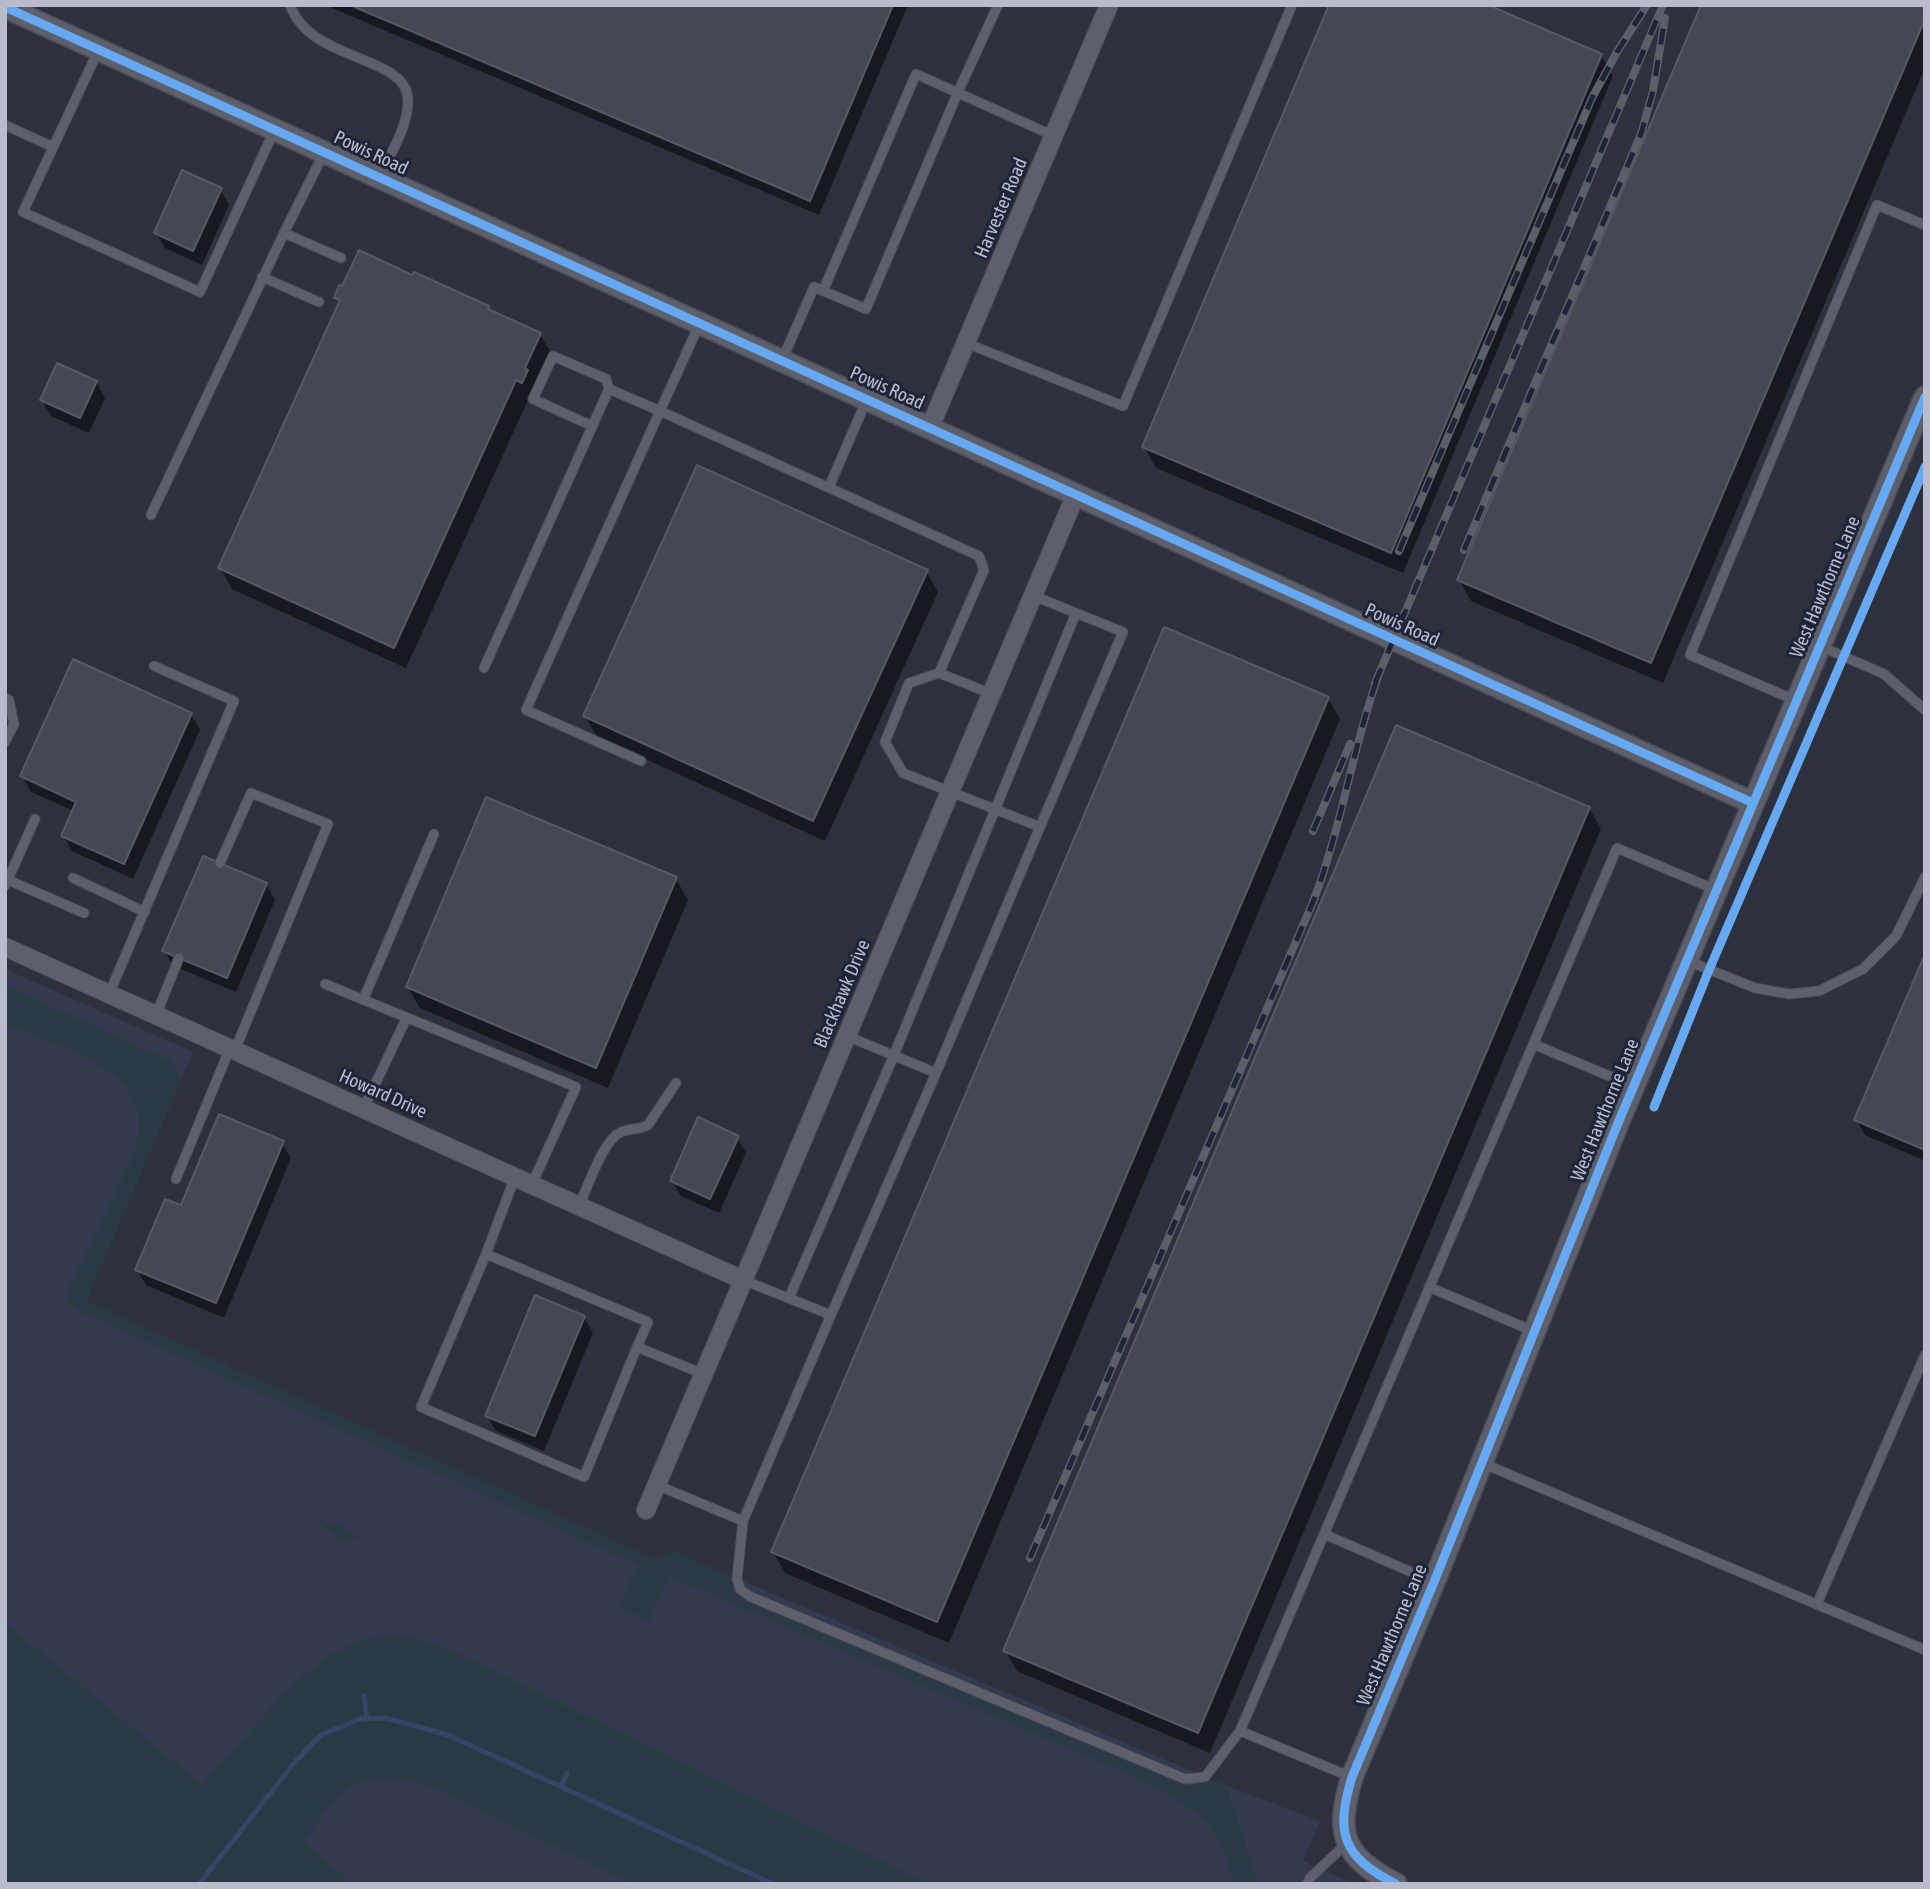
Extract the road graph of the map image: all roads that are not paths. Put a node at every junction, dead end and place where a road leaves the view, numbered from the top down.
1 (290, 5) edge
2 (998, 5) edge
3 (1110, 5) edge
4 (1293, 5) edge
5 (5, 6) edge
6 (99, 49) junction
7 (958, 92) junction
8 (5, 125) edge
9 (275, 128) junction
10 (1054, 135) junction
11 (53, 147) junction
12 (325, 151) junction
13 (380, 176) junction
14 (1925, 225) edge
15 (284, 233) junction
16 (341, 258) dead end
17 (262, 277) junction
18 (823, 291) junction
19 (319, 302) dead end
20 (700, 323) junction
21 (966, 343) junction
22 (782, 360) junction
23 (609, 388) junction
24 (1925, 397) edge
25 (867, 398) junction
26 (660, 411) junction
27 (1920, 420) edge
28 (592, 426) junction
29 (929, 427) junction
30 (829, 487) junction
31 (1076, 494) junction
32 (150, 515) dead end
33 (1034, 596) junction
34 (1076, 613) junction
35 (1819, 646) junction
36 (154, 666) dead end
37 (484, 668) dead end
38 (939, 673) junction
39 (992, 694) junction
40 (5, 698) edge
41 (1797, 701) junction
42 (1925, 710) edge
43 (5, 742) edge
44 (641, 761) dead end
45 (951, 791) junction
46 (1753, 803) junction
47 (995, 808) junction
48 (35, 819) dead end
49 (1040, 827) junction
50 (434, 834) dead end
51 (220, 863) dead end
52 (1925, 877) edge
53 (73, 878) dead end
54 (7, 883) edge
55 (1716, 890) junction
56 (145, 912) junction
57 (84, 914) dead end
58 (5, 947) edge
59 (180, 958) dead end
60 (1687, 961) junction
61 (325, 984) dead end
62 (110, 994) junction
63 (363, 1000) junction
64 (156, 1014) junction
65 (406, 1019) junction
66 (847, 1036) junction
67 (1533, 1044) junction
68 (233, 1049) junction
69 (894, 1055) junction
70 (936, 1073) junction
71 (676, 1083) dead end
72 (1633, 1087) junction
73 (364, 1108) junction
74 (515, 1177) junction
75 (176, 1179) dead end
76 (532, 1184) junction
77 (579, 1206) junction
78 (486, 1255) junction
79 (743, 1280) junction
80 (1429, 1287) junction
81 (789, 1298) junction
82 (831, 1315) junction
83 (1535, 1332) junction
84 (637, 1347) junction
85 (1925, 1355) edge
86 (703, 1374) junction
87 (1482, 1463) junction
88 (657, 1485) junction
89 (646, 1510) dead end
90 (743, 1521) junction
91 (1324, 1534) junction
92 (1434, 1582) junction
93 (1817, 1604) junction
94 (1925, 1650) edge
95 (1240, 1731) junction
96 (1352, 1777) junction
97 (1347, 1843) junction
98 (1307, 1884) edge
99 (1396, 1884) edge

1 - 13 lane
2 - 7 lane
3 - 10 street, Harvester Road
4 - 21 lane
5 - 6 street, Powis Road
6 - 9 street, Powis Road
6 - 11 lane
7 - 10 lane
7 - 18 lane
7 - 18 lane
8 - 11 lane
9 - 11 lane
9 - 12 street, Powis Road
10 - 21 street, Harvester Road
12 - 13 street, Powis Road
12 - 15 lane
13 - 20 street, Powis Road
14 - 41 lane
15 - 16 lane
15 - 17 lane
17 - 19 lane
17 - 32 lane
18 - 22 lane
20 - 22 street, Powis Road
20 - 26 lane
21 - 29 street, Harvester Road
22 - 25 street, Powis Road
23 - 26 lane
23 - 28 lane
23 - 28 lane
24 - 27 street, West Hawthorne Lane
25 - 29 street, Powis Road
25 - 30 lane
26 - 30 lane
26 - 44 lane
27 - 35 street, West Hawthorne Lane
28 - 37 lane
29 - 31 street, Powis Road
30 - 38 lane
31 - 33 street, Blackhawk Drive
31 - 46 street, Powis Road
33 - 34 lane
33 - 39 street, Blackhawk Drive
34 - 47 lane
34 - 49 lane
35 - 41 street, West Hawthorne Lane
35 - 42 lane
36 - 56 lane
38 - 39 lane
38 - 45 lane
39 - 45 street, Blackhawk Drive
40 - 43 lane
41 - 46 street, West Hawthorne Lane
45 - 47 lane
45 - 66 street, Blackhawk Drive
46 - 55 street, West Hawthorne Lane
47 - 49 lane
47 - 69 lane
48 - 54 lane
49 - 70 lane
50 - 63 lane
51 - 68 lane
52 - 60 lane
53 - 56 lane
54 - 57 lane
55 - 60 street, West Hawthorne Lane
55 - 67 lane
56 - 62 lane
58 - 62 street, Howard Drive
59 - 64 lane
60 - 72 street, West Hawthorne Lane
61 - 63 lane
62 - 64 street, Howard Drive
63 - 65 lane
64 - 68 street, Howard Drive
65 - 73 lane
65 - 76 lane
66 - 69 lane
66 - 79 street, Blackhawk Drive
67 - 72 lane
67 - 80 lane
68 - 73 street, Howard Drive
68 - 75 lane
69 - 70 lane
69 - 81 lane
70 - 82 lane
71 - 77 lane
72 - 83 street, West Hawthorne Lane
73 - 74 street, Howard Drive
74 - 76 street, Howard Drive
74 - 78 lane
76 - 77 street, Howard Drive
77 - 79 street, Howard Drive
78 - 84 lane
78 - 84 lane
79 - 81 lane
79 - 86 street, Blackhawk Drive
80 - 83 lane
80 - 91 lane
81 - 82 lane
82 - 90 lane
83 - 87 street, West Hawthorne Lane
84 - 86 lane
85 - 93 lane
86 - 88 street, Blackhawk Drive
87 - 92 street, West Hawthorne Lane
87 - 93 lane
88 - 89 street, Blackhawk Drive
88 - 90 lane
90 - 95 lane
91 - 92 lane
91 - 95 lane
92 - 96 street, West Hawthorne Lane
93 - 94 lane
95 - 96 lane
96 - 97 street, West Hawthorne Lane
97 - 98 lane
97 - 99 street

